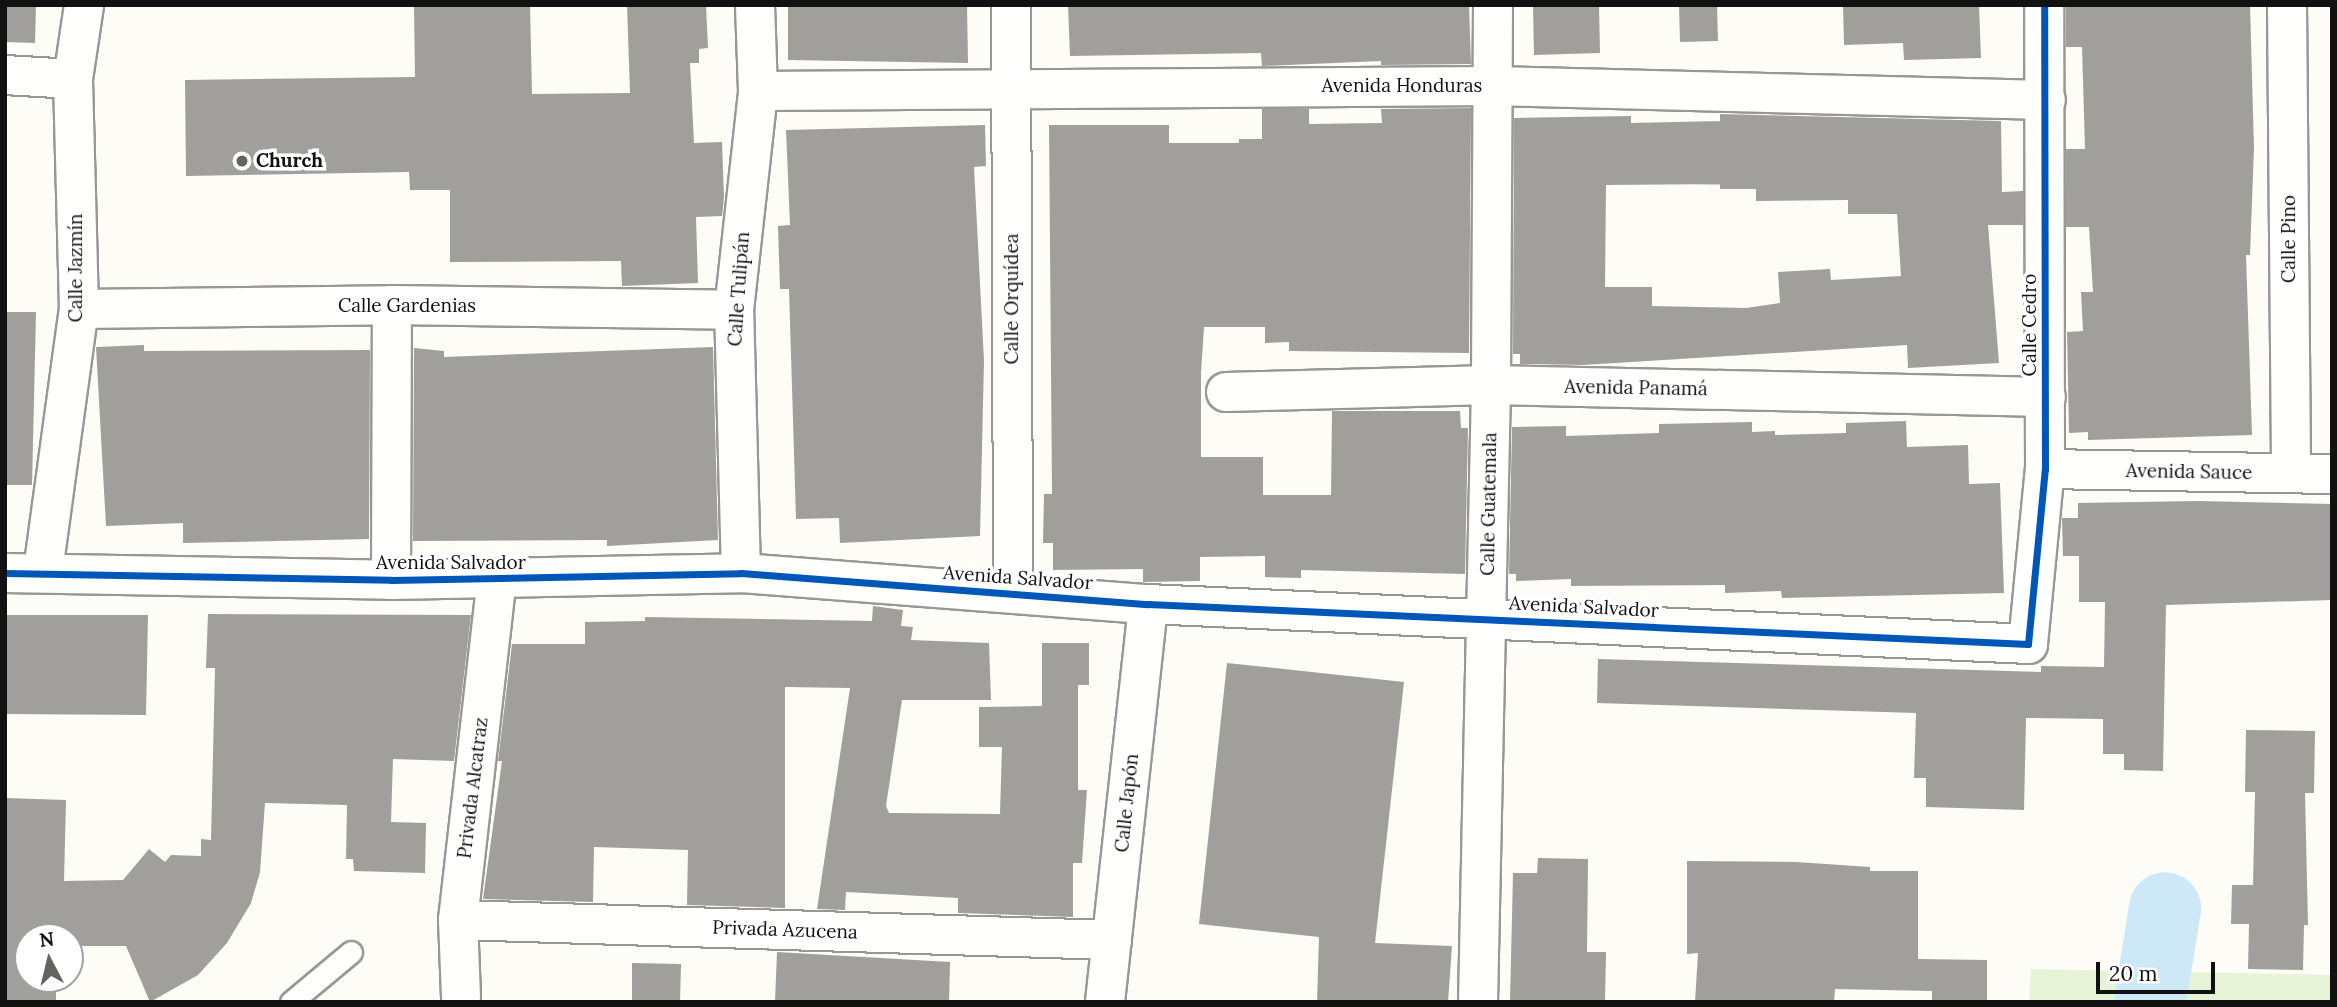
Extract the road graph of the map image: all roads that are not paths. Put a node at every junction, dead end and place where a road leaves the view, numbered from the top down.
1 (85, 5) edge
2 (755, 5) edge
3 (1011, 5) edge
4 (1493, 5) edge
5 (2044, 5) edge
6 (2287, 5) edge
7 (5, 75) edge
8 (73, 79) junction
9 (1493, 86) junction
10 (1012, 87) junction
11 (758, 92) junction
12 (2046, 100) junction
13 (392, 305) junction
14 (79, 309) junction
15 (734, 310) junction
16 (1491, 385) junction
17 (1226, 391) dead end
18 (2046, 397) junction
19 (2045, 469) junction
20 (2291, 473) junction
21 (2332, 474) edge
22 (43, 571) junction
23 (5, 573) edge
24 (741, 573) junction
25 (497, 579) junction
26 (391, 580) junction
27 (1013, 592) junction
28 (1148, 604) junction
29 (1486, 618) junction
30 (2028, 644) joint
31 (458, 920) junction
32 (1112, 940) junction
33 (351, 952) dead end
34 (461, 997) dead end
35 (291, 1002) edge
36 (1105, 1002) edge
37 (1478, 1002) edge

1 - 8 street, Calle Jazmín
2 - 11 street, Calle Tulipán
3 - 10 street, Calle Orquídea
4 - 9 street, Calle Guatemala
5 - 12 street, Calle Cedro
6 - 20 street, Calle Pino
7 - 8 street
8 - 14 street, Calle Jazmín
9 - 10 street, Avenida Honduras
9 - 12 street, Avenida Honduras
9 - 16 street, Calle Guatemala
10 - 11 street, Avenida Honduras
10 - 27 street, Calle Orquídea
11 - 15 street, Calle Tulipán
12 - 18 street, Calle Cedro
13 - 14 street, Calle Gardenias
13 - 15 street, Calle Gardenias
13 - 26 street
14 - 22 street, Calle Jazmín
15 - 24 street, Calle Tulipán
16 - 17 street, Avenida Panamá
16 - 18 street, Avenida Panamá
16 - 29 street, Calle Guatemala
18 - 19 street, Calle Cedro
19 - 20 street, Avenida Sauce
19 - 30 street, Calle Cedro
20 - 21 street, Avenida Sauce
22 - 23 street, Avenida Salvador
22 - 26 street, Avenida Salvador
24 - 25 street, Avenida Salvador
24 - 27 street, Avenida Salvador
25 - 26 street, Avenida Salvador
25 - 31 street, Privada Alcatraz
27 - 28 street, Avenida Salvador
28 - 29 street, Avenida Salvador
28 - 32 street, Calle Japón
29 - 30 street, Avenida Salvador
29 - 37 street, Calle Guatemala
31 - 32 street, Privada Azucena
31 - 34 street, Privada Alcatraz
32 - 36 street, Calle Japón
33 - 35 lane

